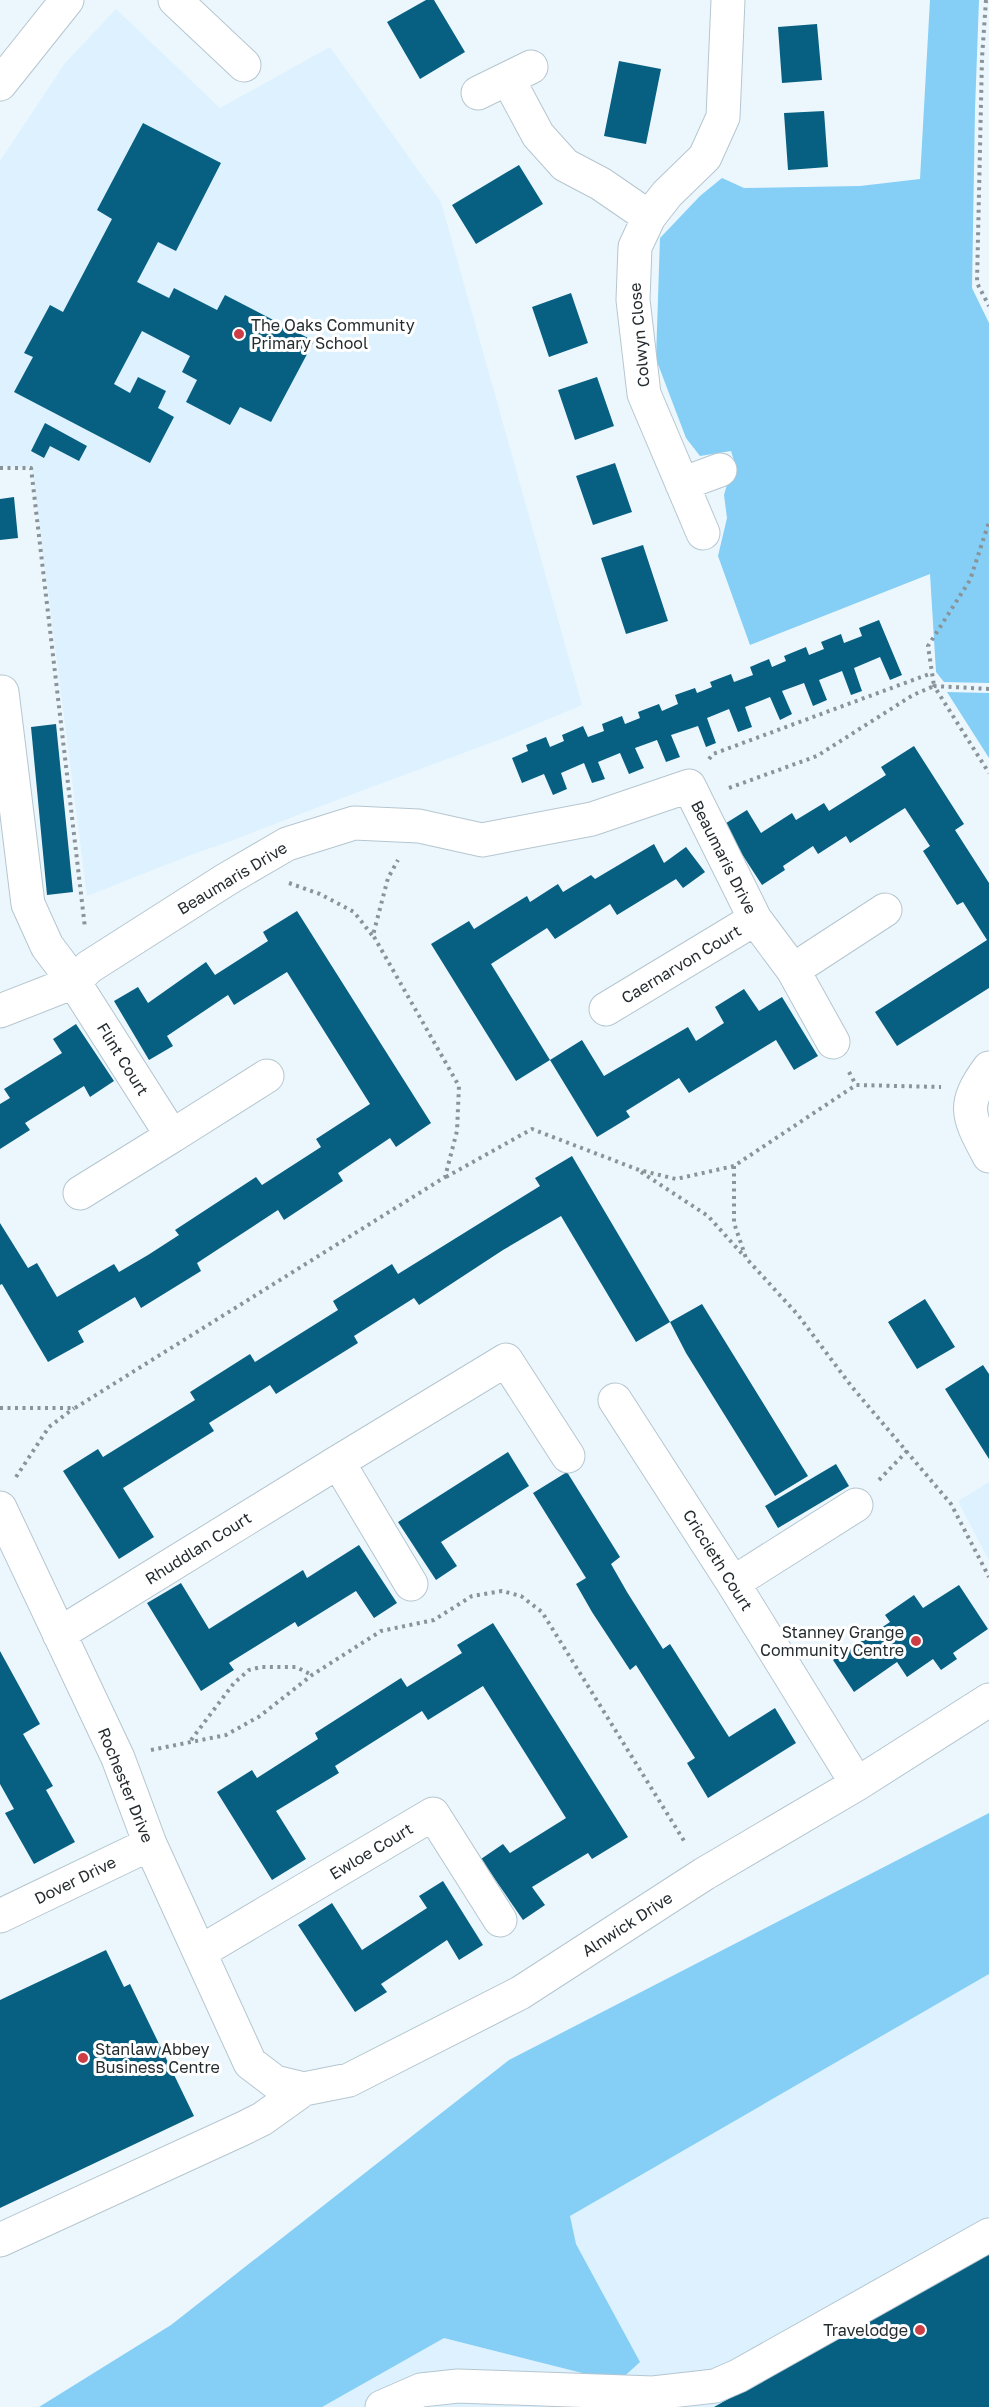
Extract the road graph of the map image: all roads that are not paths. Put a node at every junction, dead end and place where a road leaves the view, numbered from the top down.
1 (67, 0) edge
2 (175, 0) edge
3 (728, 0) edge
4 (244, 65) dead end
5 (0, 84) edge
6 (478, 93) dead end
7 (648, 217) junction
8 (720, 470) dead end
9 (682, 484) junction
10 (703, 533) dead end
11 (2, 692) dead end
12 (885, 910) dead end
13 (755, 919) junction
14 (793, 970) junction
15 (82, 975) junction
16 (606, 1009) dead end
17 (0, 1011) edge
18 (833, 1042) dead end
19 (267, 1076) dead end
20 (981, 1079) edge
21 (172, 1136) junction
22 (989, 1156) edge
23 (81, 1193) dead end
24 (615, 1400) dead end
25 (568, 1456) dead end
26 (338, 1462) junction
27 (856, 1505) road end
28 (0, 1508) edge
29 (733, 1583) junction
30 (411, 1584) dead end
31 (58, 1634) junction
32 (989, 1700) edge
33 (857, 1784) junction
34 (150, 1844) junction
35 (0, 1916) edge
36 (500, 1920) dead end
37 (200, 1952) junction
38 (250, 2063) joint
39 (304, 2089) junction
40 (989, 2235) edge
41 (0, 2240) edge
42 (382, 2407) edge

1 - 5 street
2 - 4 street
3 - 7 street, Colwyn Close
6 - 7 street
7 - 9 street, Colwyn Close
8 - 9 street
9 - 10 street, Colwyn Close
11 - 15 street, Flint Court
12 - 14 street
13 - 14 street, Beaumaris Drive
13 - 15 street, Beaumaris Drive
13 - 16 street, Caernarvon Court
14 - 18 street, Beaumaris Drive
15 - 17 street, Beaumaris Drive
15 - 21 street, Flint Court
19 - 21 street
20 - 22 street
21 - 23 street
24 - 29 street, Criccieth Court
25 - 26 street, Rhuddlan Court
26 - 30 street
26 - 31 street, Rhuddlan Court
27 - 29 street
28 - 31 street, Rochester Drive
29 - 33 street, Criccieth Court
31 - 34 street, Rochester Drive
32 - 33 street, Alnwick Drive
33 - 39 street, Alnwick Drive
34 - 35 street, Dover Drive
34 - 37 street, Rochester Drive
36 - 37 street, Ewloe Court
37 - 38 street, Rochester Drive
38 - 39 street, Alnwick Drive
39 - 41 street
40 - 42 street

